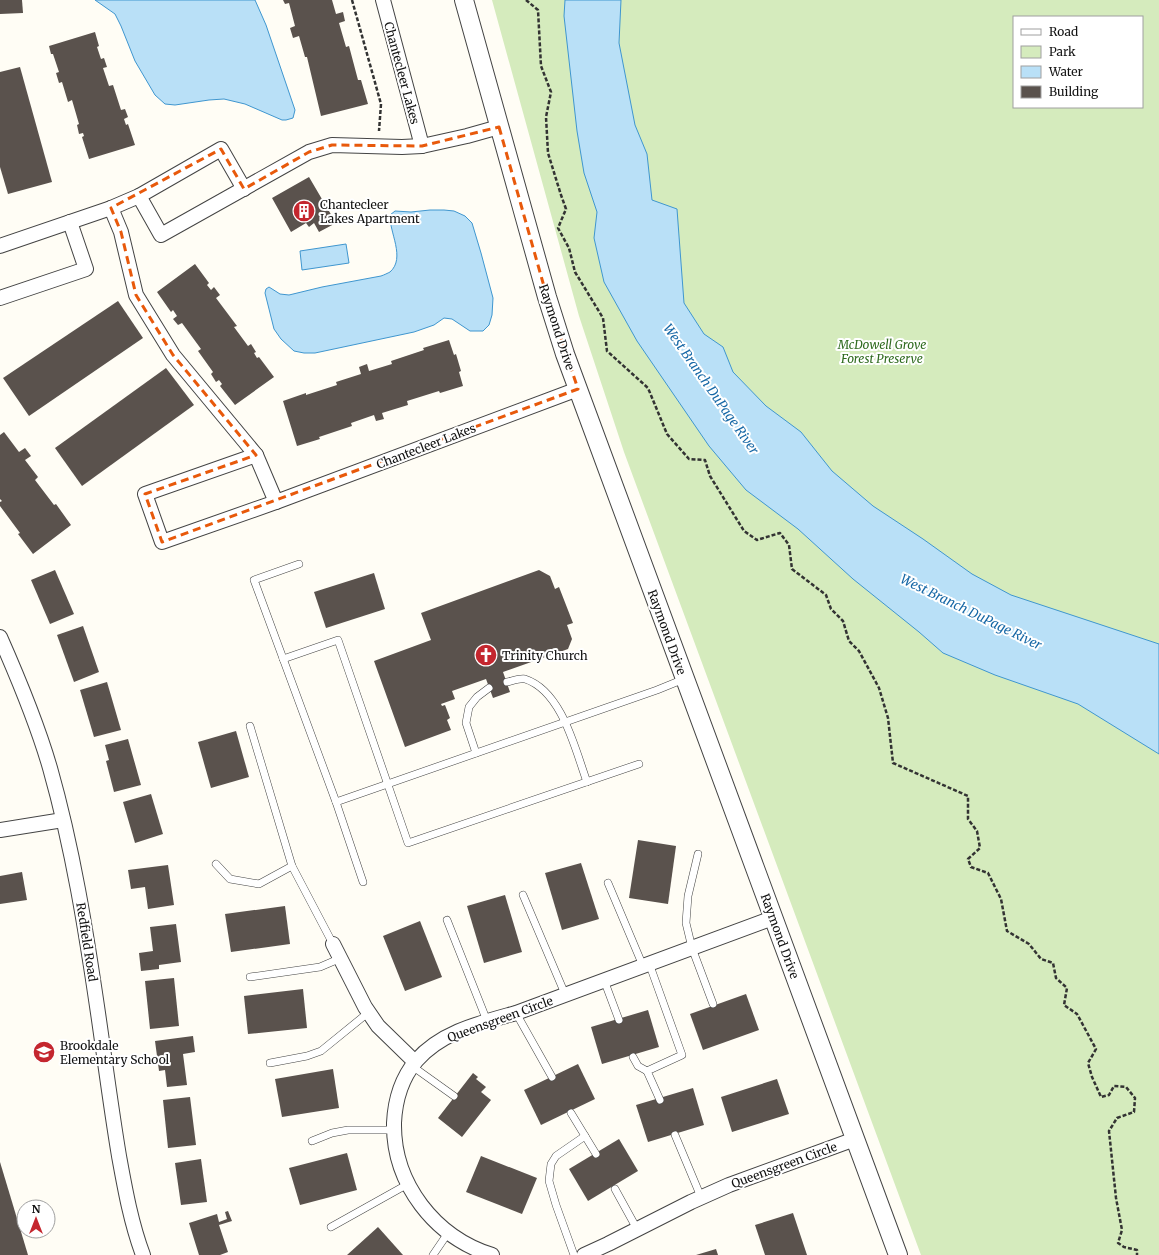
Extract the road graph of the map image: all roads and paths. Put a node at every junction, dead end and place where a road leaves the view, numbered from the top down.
1 (352, 0) edge
2 (383, 0) edge
3 (464, 0) edge
4 (526, 0) edge
5 (499, 127) junction
6 (379, 132) dead end
7 (422, 146) junction
8 (244, 189) junction
9 (139, 196) junction
10 (111, 208) junction
11 (70, 222) junction
12 (0, 244) edge
13 (0, 298) edge
14 (578, 389) junction
15 (256, 455) junction
16 (276, 502) junction
17 (299, 564) dead end
18 (0, 637) edge
19 (283, 660) junction
20 (684, 679) junction
21 (507, 682) dead end
22 (489, 688) dead end
23 (566, 722) junction
24 (250, 726) dead end
25 (476, 753) junction
26 (639, 764) dead end
27 (587, 782) junction
28 (388, 784) junction
29 (336, 802) junction
30 (63, 820) junction
31 (0, 830) edge
32 (698, 854) dead end
33 (216, 864) dead end
34 (292, 866) junction
35 (363, 882) dead end
36 (608, 883) dead end
37 (523, 895) dead end
38 (773, 918) junction
39 (447, 920) dead end
40 (333, 944) joint
41 (692, 948) junction
42 (341, 958) junction
43 (646, 964) junction
44 (250, 977) dead end
45 (604, 980) junction
46 (565, 994) junction
47 (713, 1004) dead end
48 (369, 1012) junction
49 (516, 1013) junction
50 (619, 1020) dead end
51 (487, 1021) junction
52 (633, 1057) dead end
53 (270, 1063) dead end
54 (414, 1064) junction
55 (647, 1071) junction
56 (552, 1077) dead end
57 (454, 1096) dead end
58 (660, 1100) dead end
59 (571, 1113) dead end
60 (394, 1130) junction
61 (675, 1135) dead end
62 (585, 1136) junction
63 (855, 1139) junction
64 (312, 1141) dead end
65 (596, 1154) dead end
66 (408, 1184) junction
67 (615, 1189) dead end
68 (701, 1197) junction
69 (331, 1227) dead end
70 (637, 1229) junction
71 (448, 1233) junction
72 (143, 1255) edge
73 (433, 1255) edge
74 (492, 1255) edge
75 (574, 1255) edge
76 (584, 1255) edge
77 (898, 1255) edge
78 (1137, 1255) edge

1 - 6 path
2 - 7 street, Chantecleer Lakes
3 - 5 street, Raymond Drive
4 - 78 path
5 - 7 street
5 - 14 street, Raymond Drive
7 - 8 street
8 - 9 street
8 - 9 street
9 - 10 street
10 - 11 street
10 - 15 street
11 - 12 street
11 - 13 street
14 - 16 street, Chantecleer Lakes
14 - 20 street, Raymond Drive
15 - 16 street
15 - 16 street, Chantecleer Lakes
17 - 19 lane
18 - 30 street, Redfield Road
19 - 28 lane
19 - 29 lane
20 - 23 lane
20 - 38 street, Raymond Drive
21 - 23 lane
22 - 25 lane
23 - 25 lane
23 - 27 lane
24 - 34 lane
25 - 28 lane
26 - 27 lane
27 - 28 lane
28 - 29 lane
29 - 35 lane
30 - 31 street
30 - 72 street, Redfield Road
32 - 41 lane
33 - 34 lane
34 - 40 lane
36 - 43 lane
37 - 46 lane
38 - 41 street, Queensgreen Circle
38 - 63 street, Raymond Drive
39 - 51 lane
40 - 42 street
41 - 43 street, Queensgreen Circle
41 - 47 lane
42 - 44 lane
42 - 48 street
43 - 45 street, Queensgreen Circle
43 - 55 lane
45 - 46 street, Queensgreen Circle
45 - 50 lane
46 - 49 street, Queensgreen Circle
48 - 53 lane
48 - 54 street
49 - 51 street, Queensgreen Circle
49 - 56 lane
51 - 54 street, Queensgreen Circle
52 - 55 lane
54 - 57 lane
54 - 60 street, Queensgreen Circle
55 - 58 lane
59 - 62 lane
60 - 64 lane
60 - 66 street, Queensgreen Circle
61 - 68 lane
62 - 65 lane
62 - 75 lane
63 - 68 street, Queensgreen Circle
63 - 77 street, Raymond Drive
66 - 69 lane
66 - 71 street, Queensgreen Circle
67 - 70 lane
68 - 70 street, Queensgreen Circle
70 - 76 street, Queensgreen Circle
71 - 73 lane
71 - 74 street, Queensgreen Circle

